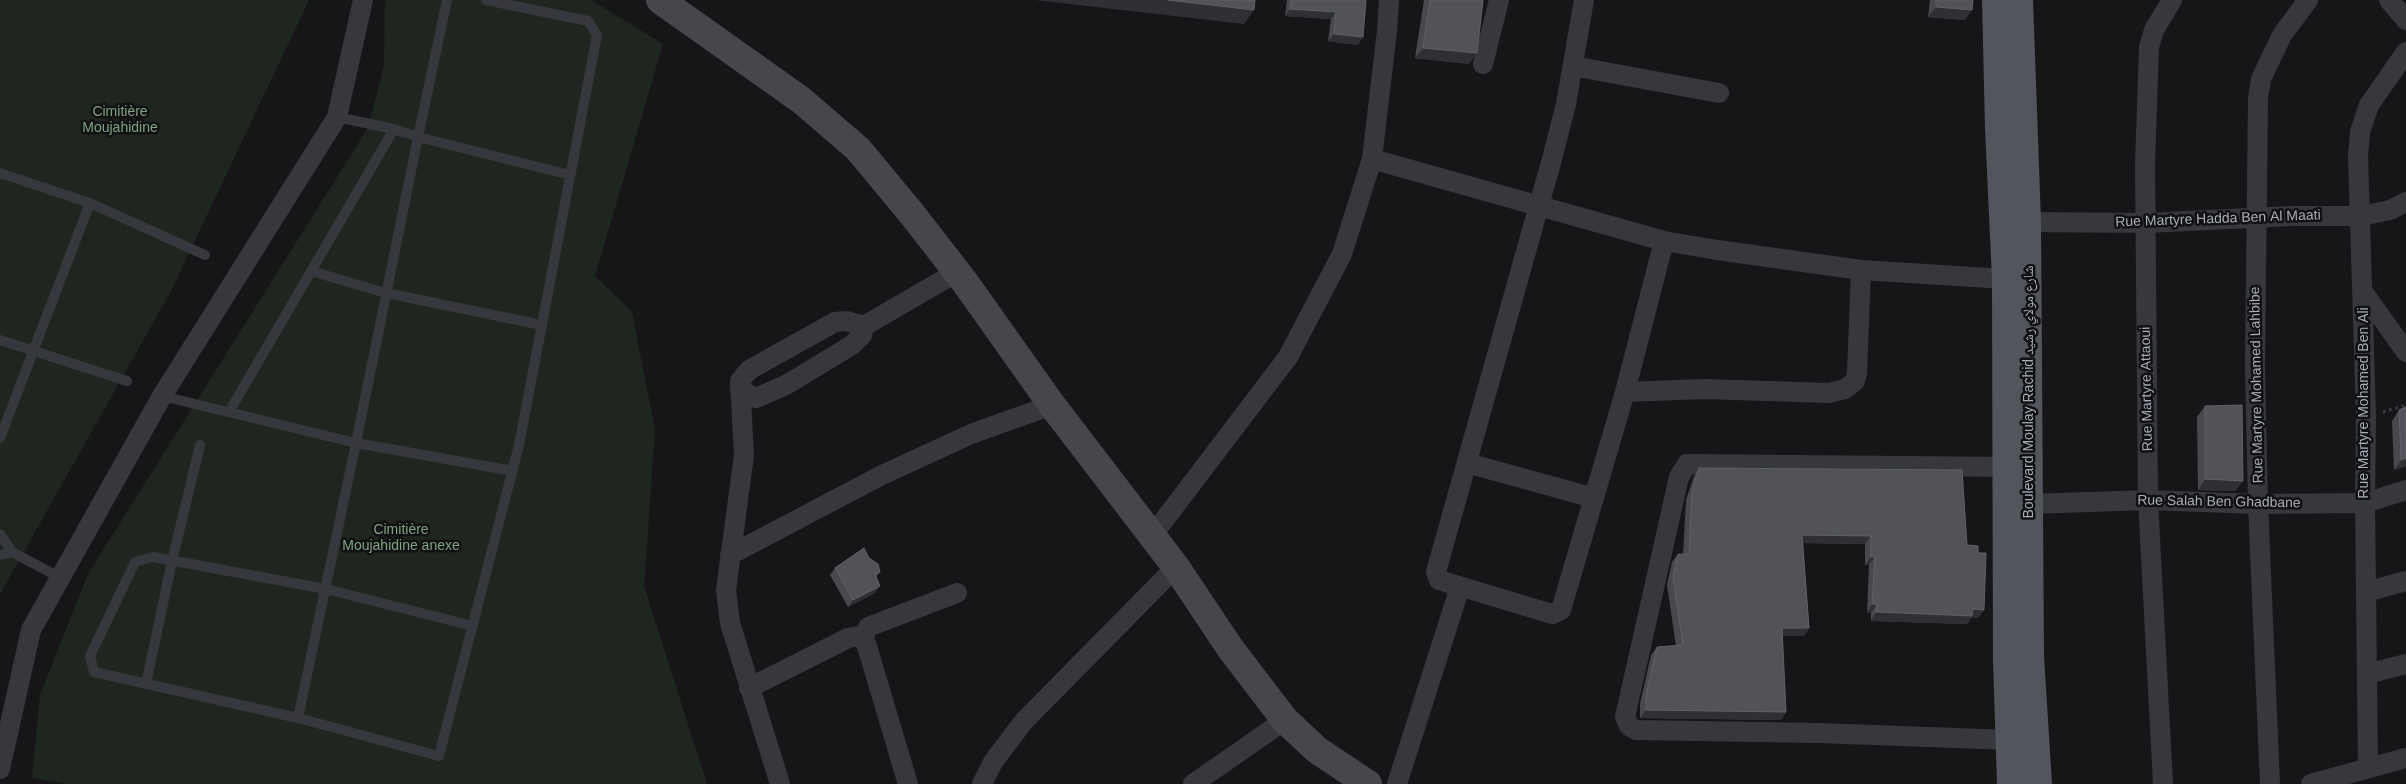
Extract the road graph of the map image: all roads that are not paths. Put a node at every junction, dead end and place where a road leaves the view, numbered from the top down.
1 (363, 0) edge
2 (447, 0) edge
3 (486, 0) edge
4 (660, 0) edge
5 (1389, 0) edge
6 (1499, 0) edge
7 (1584, 0) edge
8 (1996, 0) edge
9 (2019, 0) edge
10 (2172, 0) edge
11 (2308, 0) edge
12 (2389, 0) edge
13 (2406, 20) edge
14 (2406, 52) edge
15 (1483, 64) dead end
16 (1573, 66) junction
17 (1719, 93) dead end
18 (337, 117) junction
19 (394, 129) junction
20 (418, 138) junction
21 (1372, 159) junction
22 (0, 174) edge
23 (570, 175) junction
24 (2406, 202) edge
25 (90, 203) junction
26 (1539, 206) junction
27 (2361, 216) junction
28 (2256, 217) junction
29 (2027, 222) junction
30 (2146, 223) junction
31 (1664, 241) junction
32 (205, 255) dead end
33 (1861, 270) junction
34 (311, 271) junction
35 (957, 272) junction
36 (2006, 279) junction
37 (2363, 292) junction
38 (386, 294) junction
39 (542, 325) junction
40 (864, 326) junction
41 (0, 340) edge
42 (33, 352) junction
43 (2406, 352) edge
44 (127, 381) dead end
45 (740, 390) junction
46 (1625, 392) junction
47 (162, 396) junction
48 (1052, 405) junction
49 (229, 412) junction
50 (0, 438) edge
51 (356, 443) junction
52 (200, 445) dead end
53 (1467, 463) junction
54 (2007, 467) junction
55 (513, 471) junction
56 (2406, 490) edge
57 (1594, 498) junction
58 (2148, 500) junction
59 (2365, 503) junction
60 (2030, 504) junction
61 (2258, 504) junction
62 (0, 534) edge
63 (1152, 536) junction
64 (12, 552) junction
65 (0, 554) edge
66 (730, 556) junction
67 (172, 561) junction
68 (1176, 567) junction
69 (59, 577) junction
70 (2406, 581) edge
71 (1460, 587) junction
72 (326, 589) junction
73 (2366, 592) junction
74 (957, 593) dead end
75 (473, 626) junction
76 (863, 638) junction
77 (2406, 664) edge
78 (2367, 674) junction
79 (146, 684) junction
80 (749, 688) junction
81 (298, 718) junction
82 (1285, 720) junction
83 (2010, 740) junction
84 (2406, 758) edge
85 (2368, 768) junction
86 (0, 769) edge
87 (780, 784) edge
88 (908, 784) edge
89 (982, 784) edge
90 (1193, 784) edge
91 (1368, 784) edge
92 (1397, 784) edge
93 (2011, 784) edge
94 (2038, 784) edge
95 (2163, 784) edge
96 (2270, 784) edge
97 (2311, 784) edge

1 - 18 street
2 - 20 lane
3 - 23 lane
4 - 35 street
5 - 21 street
6 - 15 street
7 - 16 street
8 - 36 main road, Boulevard Moulay Rachid شارع مولاي رشيد
9 - 29 main road, Boulevard Moulay Rachid شارع مولاي رشيد
10 - 30 street, Rue Martyre Attaoui
11 - 28 street, Rue Martyre Mohamed Lahbibe
12 - 13 street
14 - 27 street, Rue Martyre Mohamed Ben Ali
16 - 17 street
16 - 26 street
18 - 19 lane
18 - 47 street
19 - 20 lane
19 - 34 lane
20 - 23 lane
20 - 38 lane
21 - 26 street
21 - 63 street
22 - 25 lane
23 - 39 lane
24 - 27 street, Rue Martyre Hadda Ben Al Maati
25 - 32 lane
25 - 42 lane
26 - 31 street
26 - 53 street
27 - 28 street, Rue Martyre Hadda Ben Al Maati
27 - 37 street, Rue Martyre Mohamed Ben Ali
28 - 30 street, Rue Martyre Hadda Ben Al Maati
28 - 61 street, Rue Martyre Mohamed Lahbibe
29 - 30 street, Rue Martyre Hadda Ben Al Maati
29 - 60 main road, Boulevard Moulay Rachid شارع مولاي رشيد
30 - 58 street, Rue Martyre Attaoui
31 - 33 street
31 - 46 street
33 - 36 street
33 - 46 street
34 - 38 lane
34 - 49 lane
35 - 40 street
35 - 48 street
36 - 54 main road, Boulevard Moulay Rachid شارع مولاي رشيد
37 - 43 street
37 - 59 street, Rue Martyre Mohamed Ben Ali
38 - 39 lane
38 - 51 lane
39 - 55 lane
40 - 45 street
40 - 45 street
41 - 42 lane
42 - 44 lane
42 - 50 lane
45 - 66 street
46 - 57 street
47 - 49 lane
47 - 69 street
48 - 63 street
48 - 66 street
49 - 51 lane
51 - 55 lane
51 - 72 lane
52 - 67 lane
53 - 57 street
53 - 71 street
54 - 83 main road, Boulevard Moulay Rachid شارع مولاي رشيد
54 - 83 street
55 - 75 lane
56 - 59 street, Rue Salah Ben Ghadbane
57 - 71 street
58 - 60 street, Rue Salah Ben Ghadbane
58 - 61 street, Rue Salah Ben Ghadbane
58 - 95 street, Rue Martyre Attaoui
59 - 61 street, Rue Salah Ben Ghadbane
59 - 73 street, Rue Martyre Mohamed Ben Ali
60 - 94 main road, Boulevard Moulay Rachid شارع مولاي رشيد
61 - 96 street, Rue Martyre Mohamed Lahbibe
62 - 64 lane
63 - 68 street
64 - 65 lane
64 - 69 lane
66 - 80 street
67 - 72 lane
67 - 79 lane
67 - 79 lane
68 - 82 street
68 - 89 street
69 - 86 street
70 - 73 street
71 - 92 street
72 - 75 lane
72 - 81 lane
73 - 78 street, Rue Martyre Mohamed Ben Ali
74 - 76 street
75 - 81 lane
76 - 80 street
76 - 88 street
77 - 78 street
78 - 85 street, Rue Martyre Mohamed Ben Ali
79 - 81 lane
80 - 87 street
82 - 90 street
82 - 91 street
83 - 93 main road, Boulevard Moulay Rachid شارع مولاي رشيد
84 - 85 street
85 - 97 street

